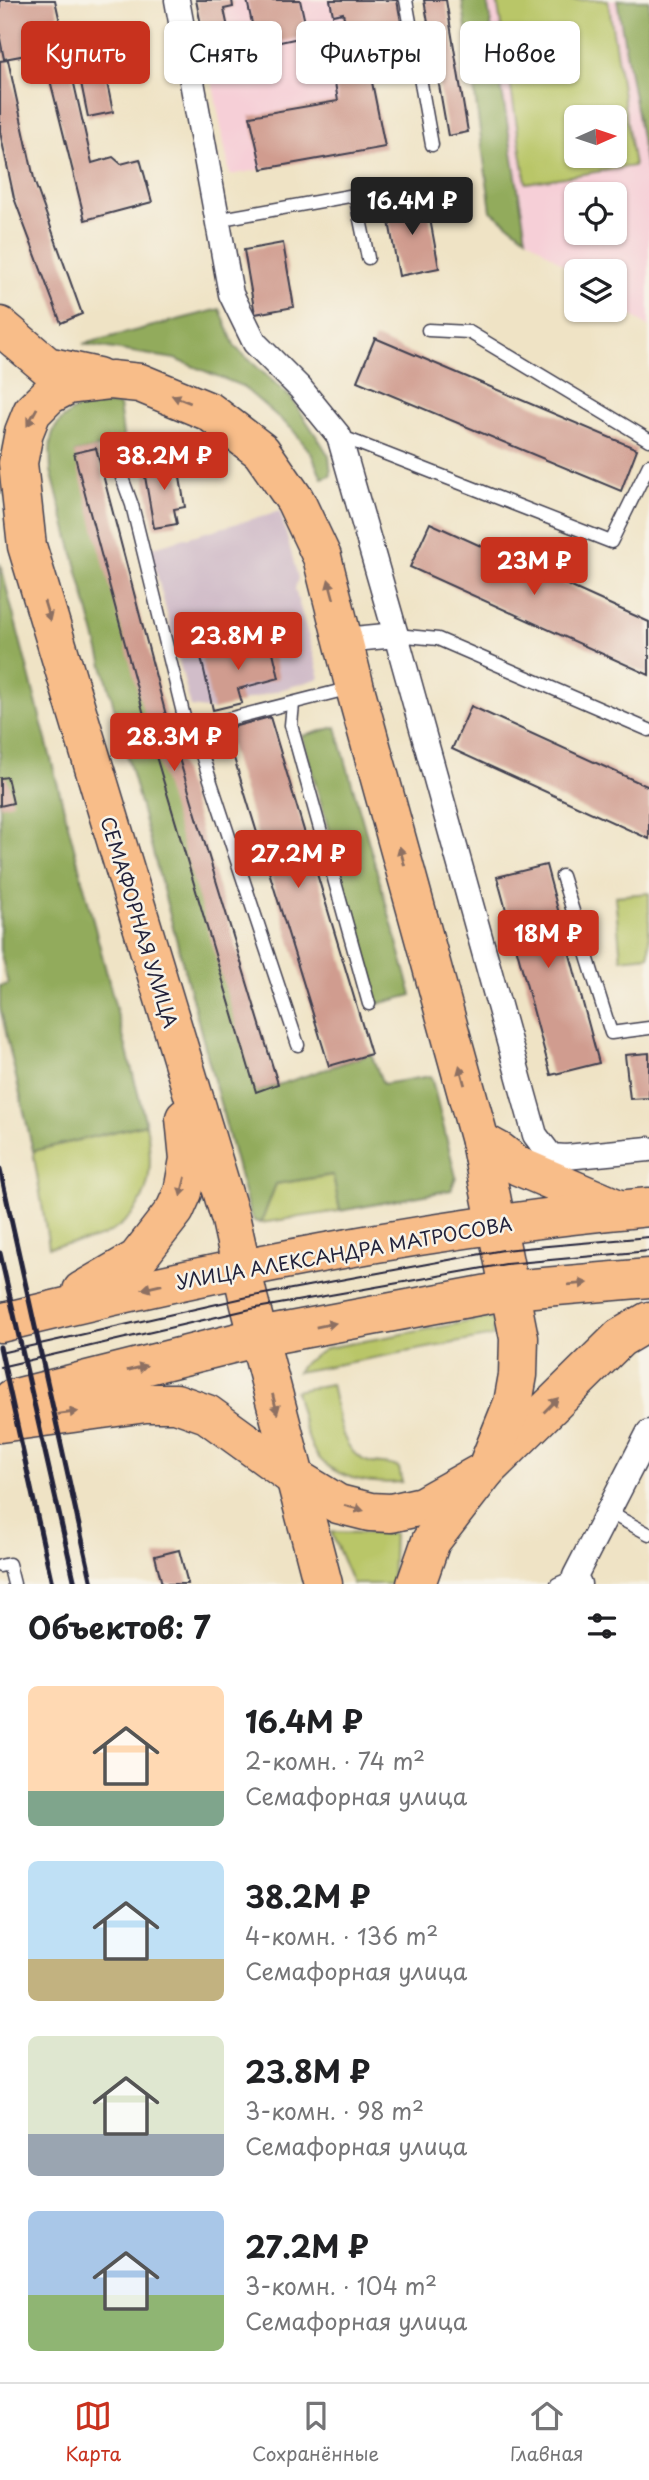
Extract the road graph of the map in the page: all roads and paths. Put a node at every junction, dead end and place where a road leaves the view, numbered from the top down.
1 (177, 0) edge
2 (406, 0) edge
3 (432, 145) dead end
4 (216, 220) junction
5 (368, 258) dead end
6 (0, 326) edge
7 (428, 330) dead end
8 (111, 380) junction
9 (339, 436) junction
10 (649, 440) edge
11 (117, 464) dead end
12 (649, 465) edge
13 (396, 635) junction
14 (344, 640) junction
15 (355, 688) junction
16 (293, 704) junction
17 (193, 728) junction
18 (649, 730) edge
19 (562, 876) dead end
20 (369, 1004) dead end
21 (649, 1028) edge
22 (298, 1045) dead end
23 (177, 1047) junction
24 (480, 1141) junction
25 (649, 1149) edge
26 (634, 1208) edge
27 (496, 1223) junction
28 (242, 1266) junction
29 (649, 1278) edge
30 (510, 1290) junction
31 (8, 1319) edge
32 (649, 1321) edge
33 (259, 1337) junction
34 (0, 1403) edge
35 (0, 1423) edge
36 (649, 1432) edge
37 (486, 1470) junction
38 (294, 1477) junction
39 (608, 1512) junction
40 (649, 1534) edge
41 (0, 1566) edge
42 (570, 1581) edge
43 (14, 1584) edge
44 (323, 1584) edge
45 (416, 1584) edge

1 - 4 street
2 - 3 lane
4 - 5 lane
4 - 9 street
6 - 8 highway
7 - 10 lane
14 -> 8 highway, СЕМАФОРНАЯ УЛИЦА
8 -> 23 highway, СЕМАФОРНАЯ УЛИЦА
9 - 12 lane
9 - 13 street
11 - 17 lane
13 - 14 street
13 - 18 lane
13 - 25 street
14 - 15 highway, СЕМАФОРНАЯ УЛИЦА
15 - 16 lane
24 -> 15 highway, СЕМАФОРНАЯ УЛИЦА
16 - 17 lane
16 - 20 lane
17 - 22 lane
19 - 21 lane
23 - 28 highway, СЕМАФОРНАЯ УЛИЦА
23 -> 31 highway
24 - 26 highway
24 - 27 highway, СЕМАФОРНАЯ УЛИЦА
26 - 27 highway, УЛИЦА АЛЕКСАНДРА МАТРОСОВА
27 - 28 highway, УЛИЦА АЛЕКСАНДРА МАТРОСОВА
27 - 30 highway, СЕМАФОРНАЯ УЛИЦА
28 -> 31 highway, УЛИЦА АЛЕКСАНДРА МАТРОСОВА
28 - 33 highway, СЕМАФОРНАЯ УЛИЦА
30 -> 29 highway
33 -> 30 highway
30 - 37 highway, СЕМАФОРНАЯ УЛИЦА
37 -> 32 highway
34 -> 33 highway
33 -> 38 highway, СЕМАФОРНАЯ УЛИЦА
35 -> 38 highway
36 - 39 street
38 -> 37 highway
37 - 45 highway, СЕМАФОРНАЯ УЛИЦА
38 - 44 highway, СЕМАФОРНАЯ УЛИЦА
39 - 40 lane
39 - 42 street
41 - 43 lane

